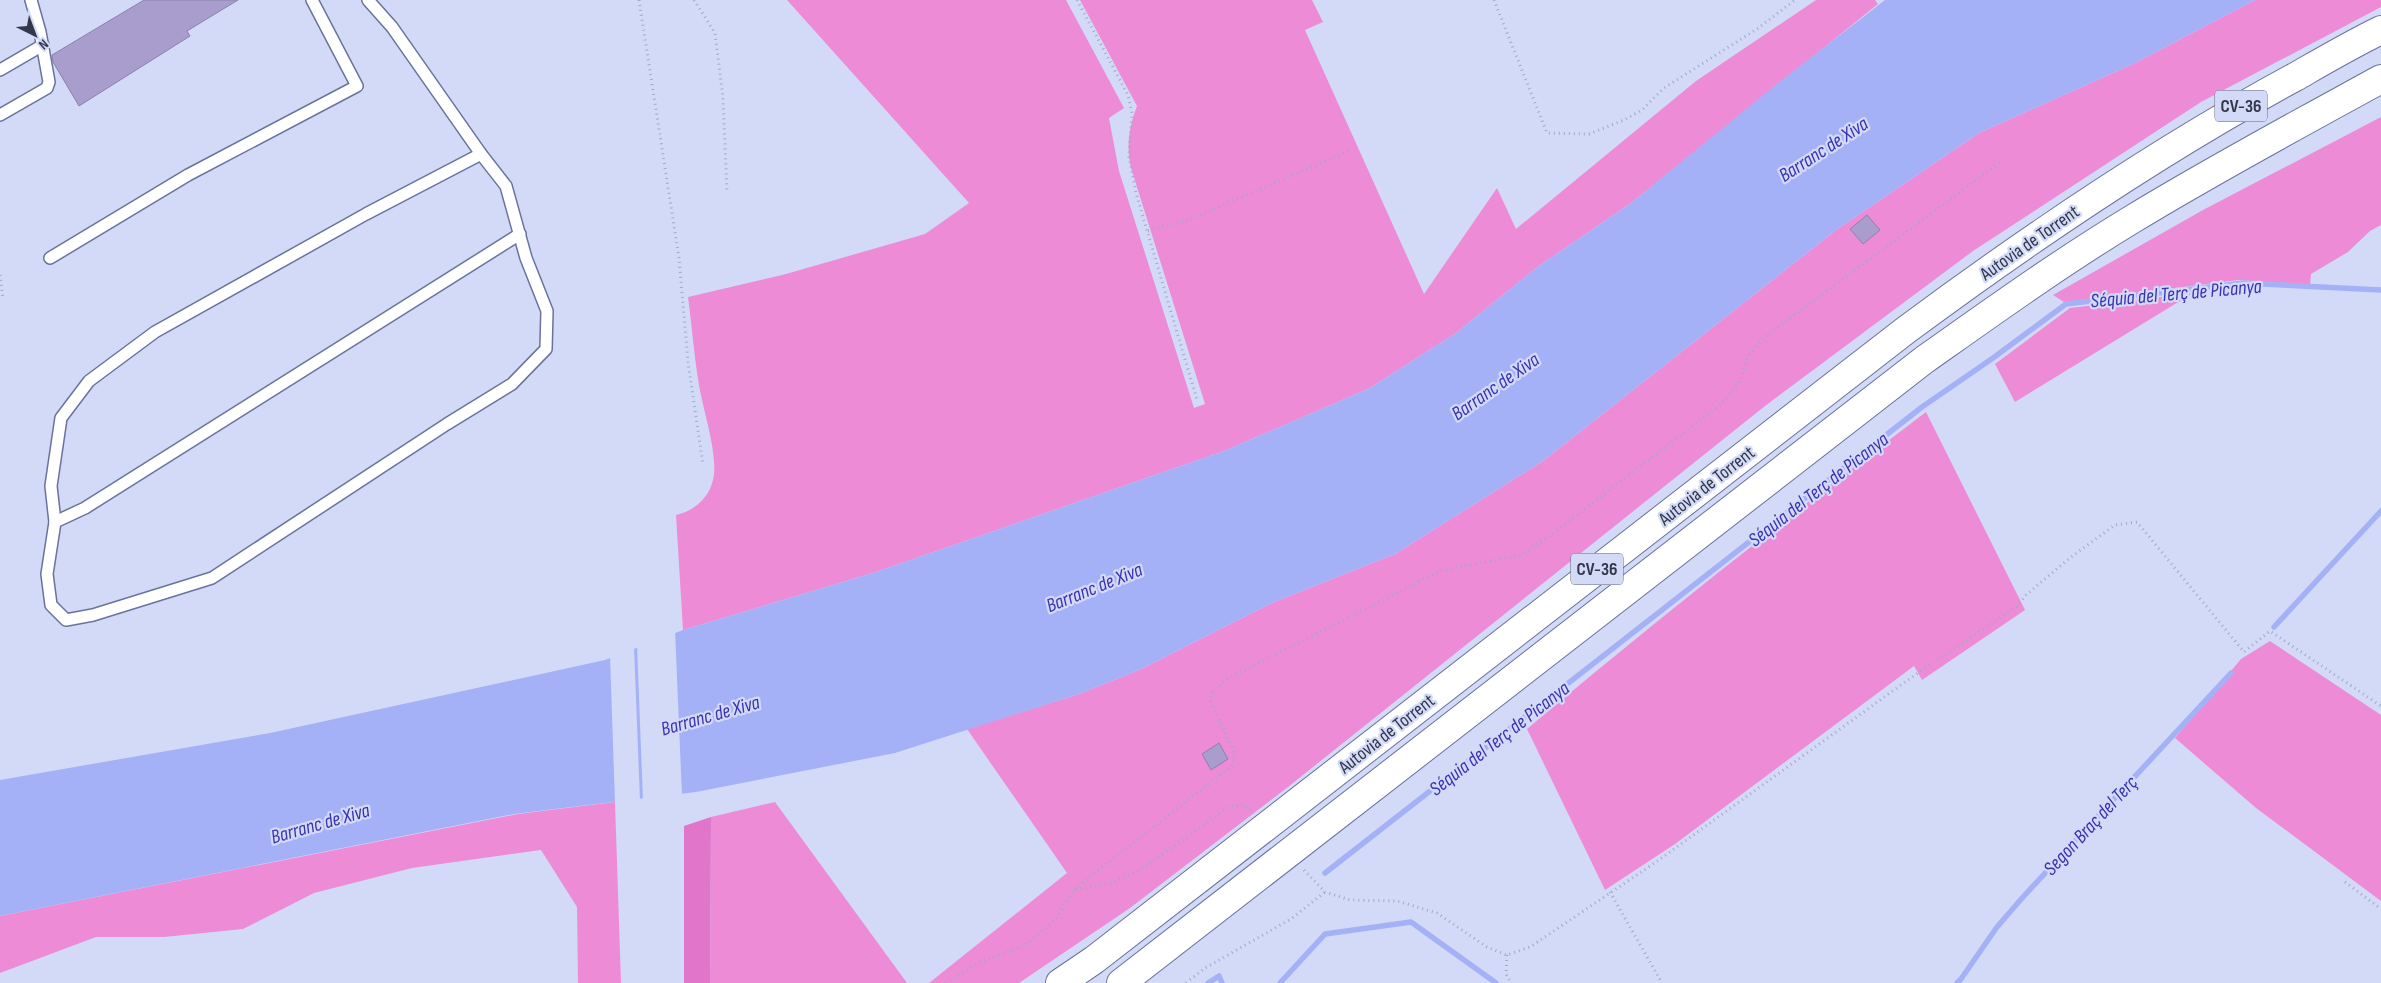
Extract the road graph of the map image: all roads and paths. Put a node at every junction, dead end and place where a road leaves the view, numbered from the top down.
1 (31, 0) edge
2 (312, 0) edge
3 (368, 0) edge
4 (639, 0) edge
5 (694, 0) edge
6 (1077, 0) edge
7 (1494, 0) edge
8 (1795, 0) edge
9 (2380, 30) edge
10 (42, 45) junction
11 (0, 70) edge
12 (2381, 79) edge
13 (2381, 90) edge
14 (2322, 112) junction
15 (0, 114) edge
16 (1351, 150) dead end
17 (481, 154) junction
18 (2001, 162) dead end
19 (727, 192) dead end
20 (1148, 231) junction
21 (520, 234) junction
22 (50, 258) dead end
23 (0, 275) edge
24 (3, 298) dead end
25 (1197, 400) dead end
26 (704, 465) dead end
27 (55, 522) junction
28 (2381, 706) edge
29 (1250, 810) dead end
30 (1304, 870) dead end
31 (2345, 882) dead end
32 (1073, 890) junction
33 (1325, 892) junction
34 (1610, 892) junction
35 (2381, 909) edge
36 (1507, 955) junction
37 (1094, 960) junction
38 (945, 983) edge
39 (1054, 983) edge
40 (1060, 983) edge
41 (1121, 983) edge
42 (1186, 983) edge
43 (1511, 983) edge
44 (1662, 983) edge

1 - 10 lane
2 - 22 lane
3 - 17 lane
4 - 26 path
5 - 19 path
6 - 20 path
7 - 8 path
9 - 37 highway, Autovia de Torrent / CV-36
10 - 11 lane
10 - 15 lane
12 - 14 highway, Autovia de Torrent / CV-36
13 - 14 highway
14 - 41 highway, Autovia de Torrent / CV-36
16 - 20 path
17 - 21 lane
17 - 27 lane
18 - 32 path
20 - 25 path
21 - 27 lane
21 - 27 lane
23 - 24 path
28 - 34 path
29 - 32 path
30 - 33 path
31 - 35 path
32 - 38 path
33 - 36 path
33 - 42 path
34 - 36 path
34 - 44 path
36 - 43 path
37 - 39 highway
37 - 40 highway, Autovia de Torrent / CV-36

